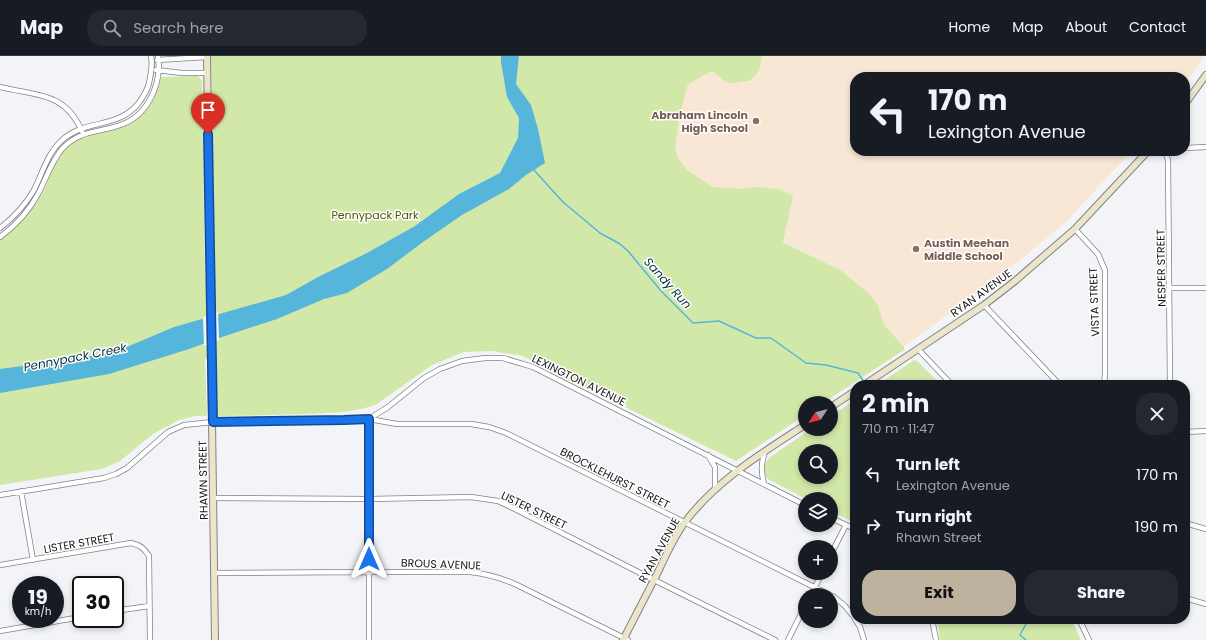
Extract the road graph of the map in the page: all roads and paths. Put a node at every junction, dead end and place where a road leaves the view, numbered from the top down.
1 (207, 57) edge
2 (152, 58) edge
3 (158, 58) edge
4 (152, 69) junction
5 (158, 70) junction
6 (207, 73) junction
7 (1206, 75) edge
8 (0, 87) edge
9 (1190, 97) edge
10 (80, 128) junction
11 (83, 134) junction
12 (1206, 147) edge
13 (1190, 148) edge
14 (1143, 156) edge
15 (1167, 156) edge
16 (19, 210) junction
17 (24, 214) junction
18 (0, 228) edge
19 (1075, 229) junction
20 (0, 237) edge
21 (1170, 288) junction
22 (1206, 288) edge
23 (984, 305) junction
24 (918, 349) junction
25 (872, 380) edge
26 (947, 380) edge
27 (1055, 380) edge
28 (1104, 380) edge
29 (1170, 380) edge
30 (850, 394) edge
31 (838, 402) edge
32 (369, 419) junction
33 (213, 422) junction
34 (798, 429) edge
35 (1206, 431) edge
36 (1190, 432) edge
37 (765, 451) junction
38 (708, 454) junction
39 (738, 470) junction
40 (764, 484) junction
41 (715, 488) junction
42 (21, 491) junction
43 (0, 495) edge
44 (213, 498) junction
45 (369, 499) junction
46 (798, 501) edge
47 (838, 521) edge
48 (684, 523) junction
49 (1190, 524) edge
50 (846, 525) junction
51 (850, 527) edge
52 (1206, 529) edge
53 (838, 540) edge
54 (33, 560) junction
55 (0, 566) edge
56 (369, 572) junction
57 (215, 573) junction
58 (654, 580) junction
59 (818, 580) edge
60 (815, 587) junction
61 (1190, 599) edge
62 (1206, 604) edge
63 (149, 606) junction
64 (124, 610) edge
65 (850, 613) edge
66 (72, 619) edge
67 (798, 620) edge
68 (858, 624) edge
69 (933, 624) edge
70 (1081, 624) edge
71 (0, 632) edge
72 (625, 639) edge
73 (150, 640) edge
74 (215, 640) edge
75 (369, 640) edge
76 (775, 640) edge
77 (788, 640) edge
78 (864, 640) edge
79 (936, 640) edge
80 (1089, 640) edge

1 - 3 street
1 - 6 street, RHAWN STREET
2 - 3 street
2 - 4 street
3 - 5 street
4 - 5 street
4 - 10 street
5 - 6 street
5 - 11 street
6 - 33 street, RHAWN STREET
7 - 9 street
8 - 10 street
10 - 11 street
10 - 16 street
11 - 17 street
12 - 13 street
14 - 19 street, RYAN AVENUE
15 - 21 street, NESPER STREET
16 - 17 street
16 - 18 street
17 - 20 street
19 - 23 street, RYAN AVENUE
19 - 28 street, VISTA STREET
21 - 22 street
21 - 29 street, NESPER STREET
23 - 24 street, RYAN AVENUE
23 - 27 street
24 - 25 street, RYAN AVENUE
24 - 26 street
30 - 31 street
32 - 33 street, LEXINGTON AVENUE
32 - 38 street, LEXINGTON AVENUE
32 - 45 street
32 - 48 street, BROCKLEHURST STREET
33 - 42 street, LEXINGTON AVENUE
33 - 44 street, RHAWN STREET
34 - 37 street, RYAN AVENUE
35 - 36 street
37 - 39 street, RYAN AVENUE
37 - 40 street
38 - 39 street, LEXINGTON AVENUE
38 - 41 street
39 - 40 street, LEXINGTON AVENUE
39 - 41 street, RYAN AVENUE
40 - 46 street, LEXINGTON AVENUE
41 - 48 street, RYAN AVENUE
42 - 43 street, LEXINGTON AVENUE
42 - 54 street
44 - 45 street, LISTER STREET
44 - 57 street, RHAWN STREET
45 - 56 street
45 - 58 street, LISTER STREET
47 - 50 street
48 - 58 street, RYAN AVENUE
48 - 60 street, BROCKLEHURST STREET
49 - 52 street
50 - 51 street
50 - 53 street
54 - 55 street, LISTER STREET
54 - 63 street, LISTER STREET
56 - 57 street, BROUS AVENUE
56 - 72 street, BROUS AVENUE
56 - 75 street
57 - 74 street, RHAWN STREET
58 - 72 street, RYAN AVENUE
58 - 76 street, LISTER STREET
59 - 60 street
60 - 65 street, BROCKLEHURST STREET
61 - 62 street
63 - 64 street
63 - 73 street
66 - 71 street
67 - 77 street
68 - 78 street, BROCKLEHURST STREET
69 - 79 street
70 - 80 street

